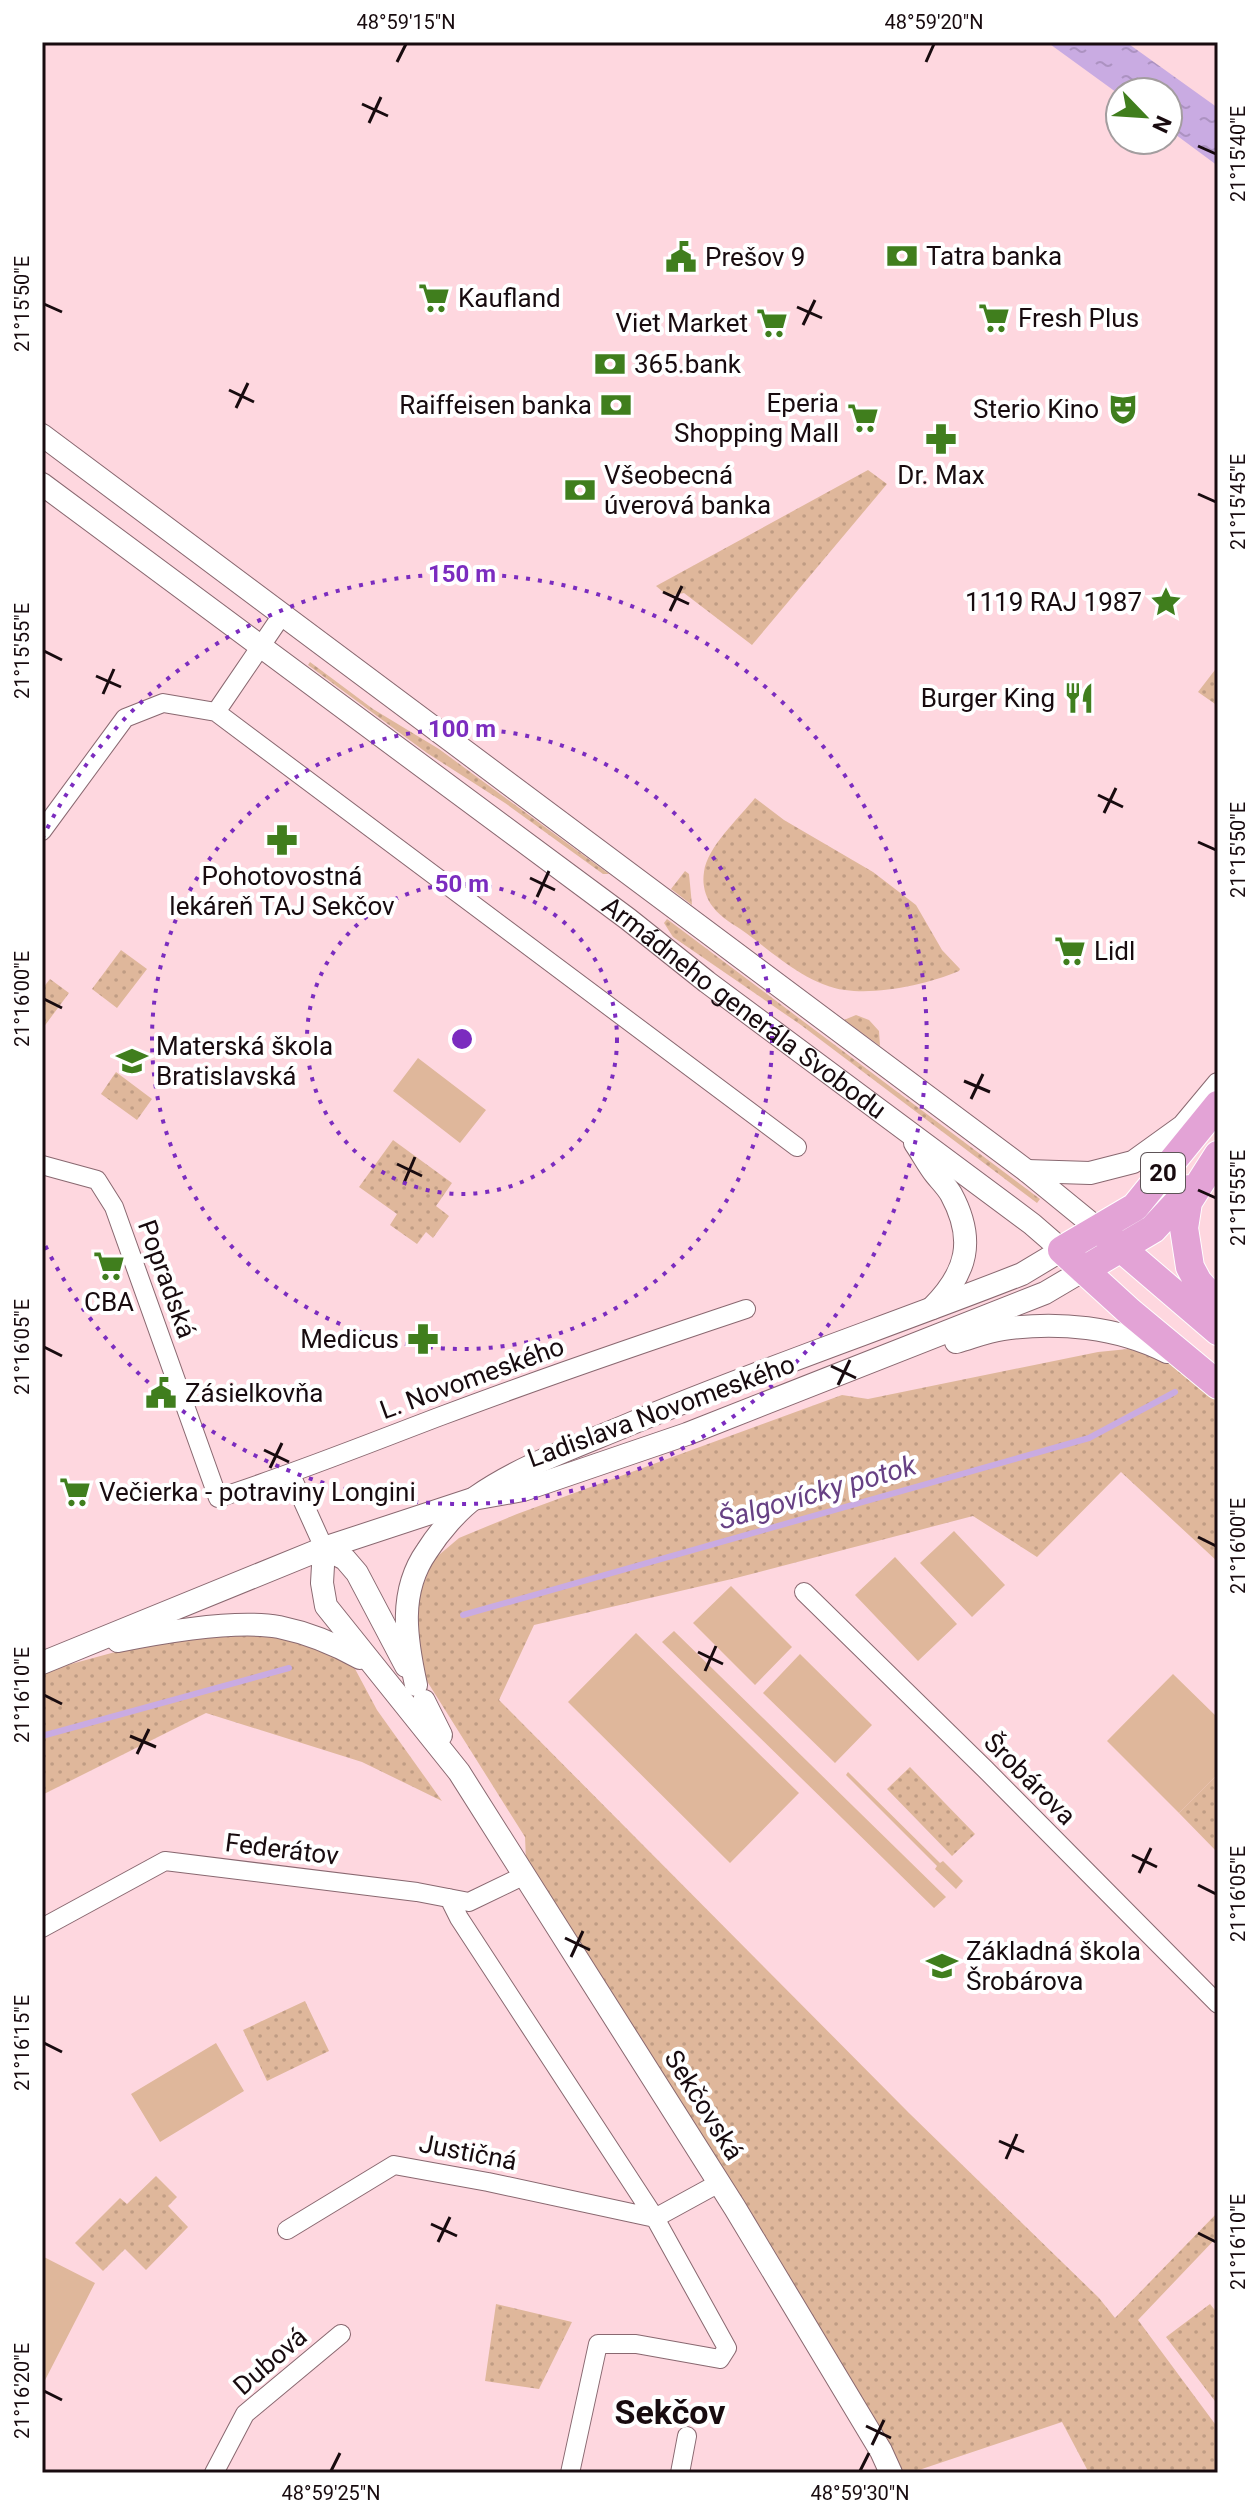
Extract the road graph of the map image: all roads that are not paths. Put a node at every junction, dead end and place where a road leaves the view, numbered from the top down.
1 (42, 435) edge
2 (42, 484) edge
3 (282, 615) junction
4 (259, 646) junction
5 (216, 712) junction
6 (42, 831) edge
7 (1218, 1084) edge
8 (1218, 1105) edge
9 (905, 1129) junction
10 (797, 1147) dead end
11 (1212, 1162) edge
12 (42, 1165) edge
13 (1027, 1171) junction
14 (1098, 1229) junction
15 (1121, 1248) junction
16 (1062, 1250) junction
17 (1084, 1270) junction
18 (1218, 1304) edge
19 (746, 1309) dead end
20 (928, 1311) junction
21 (1218, 1331) edge
22 (839, 1375) junction
23 (1208, 1376) edge
24 (291, 1475) junction
25 (218, 1498) joint
26 (473, 1499) junction
27 (324, 1548) junction
28 (804, 1592) dead end
29 (48, 1660) edge
30 (373, 1665) junction
31 (420, 1693) junction
32 (459, 1772) junction
33 (525, 1875) junction
34 (449, 1898) junction
35 (42, 1928) edge
36 (1218, 2004) edge
37 (719, 2183) junction
38 (655, 2218) junction
39 (287, 2230) dead end
40 (341, 2334) dead end
41 (687, 2436) dead end
42 (214, 2473) edge
43 (570, 2473) edge
44 (680, 2473) edge
45 (891, 2473) edge

1 - 3 street, Armádneho generála Svobodu
2 - 4 street, Armádneho generála Svobodu
3 - 4 street
3 - 13 street, Armádneho generála Svobodu
4 - 5 street
4 - 9 street, Armádneho generála Svobodu
5 - 6 street
5 - 10 street
7 - 13 street
8 - 14 main road, 20
9 - 16 street, Armádneho generála Svobodu
9 - 20 street
11 - 15 main road
11 - 18 main road, 20
12 - 25 street, Popradská
13 - 14 street, Armádneho generála Svobodu
14 - 15 main road
14 - 16 main road, 20
15 - 17 main road
15 - 21 main road
16 - 17 main road, Armádneho generála Svobodu
16 - 20 street, Ladislava Novomeského
17 - 22 street, Ladislava Novomeského
17 - 23 main road, Armádneho generála Svobodu
19 - 24 street, L. Novomeského
20 - 26 street, Ladislava Novomeského
22 - 23 street
22 - 26 street, Ladislava Novomeského
24 - 25 street, L. Novomeského
24 - 27 street
26 - 27 street, Ladislava Novomeského
26 - 31 street, Sekčovská
27 - 29 street, Ladislava Novomeského
27 - 30 street, Sekčovská
27 - 31 street, Sekčovská
28 - 36 street, Šrobárova
29 - 30 street
30 - 32 street, Sekčovská
31 - 32 street, Sekčovská
32 - 33 street, Sekčovská
33 - 34 street, Federátov
33 - 37 street, Sekčovská
34 - 35 street, Federátov
34 - 38 street
37 - 38 street
37 - 45 street, Sekčovská
38 - 39 street, Justičná
38 - 43 street
40 - 42 street, Dubová
41 - 44 street

